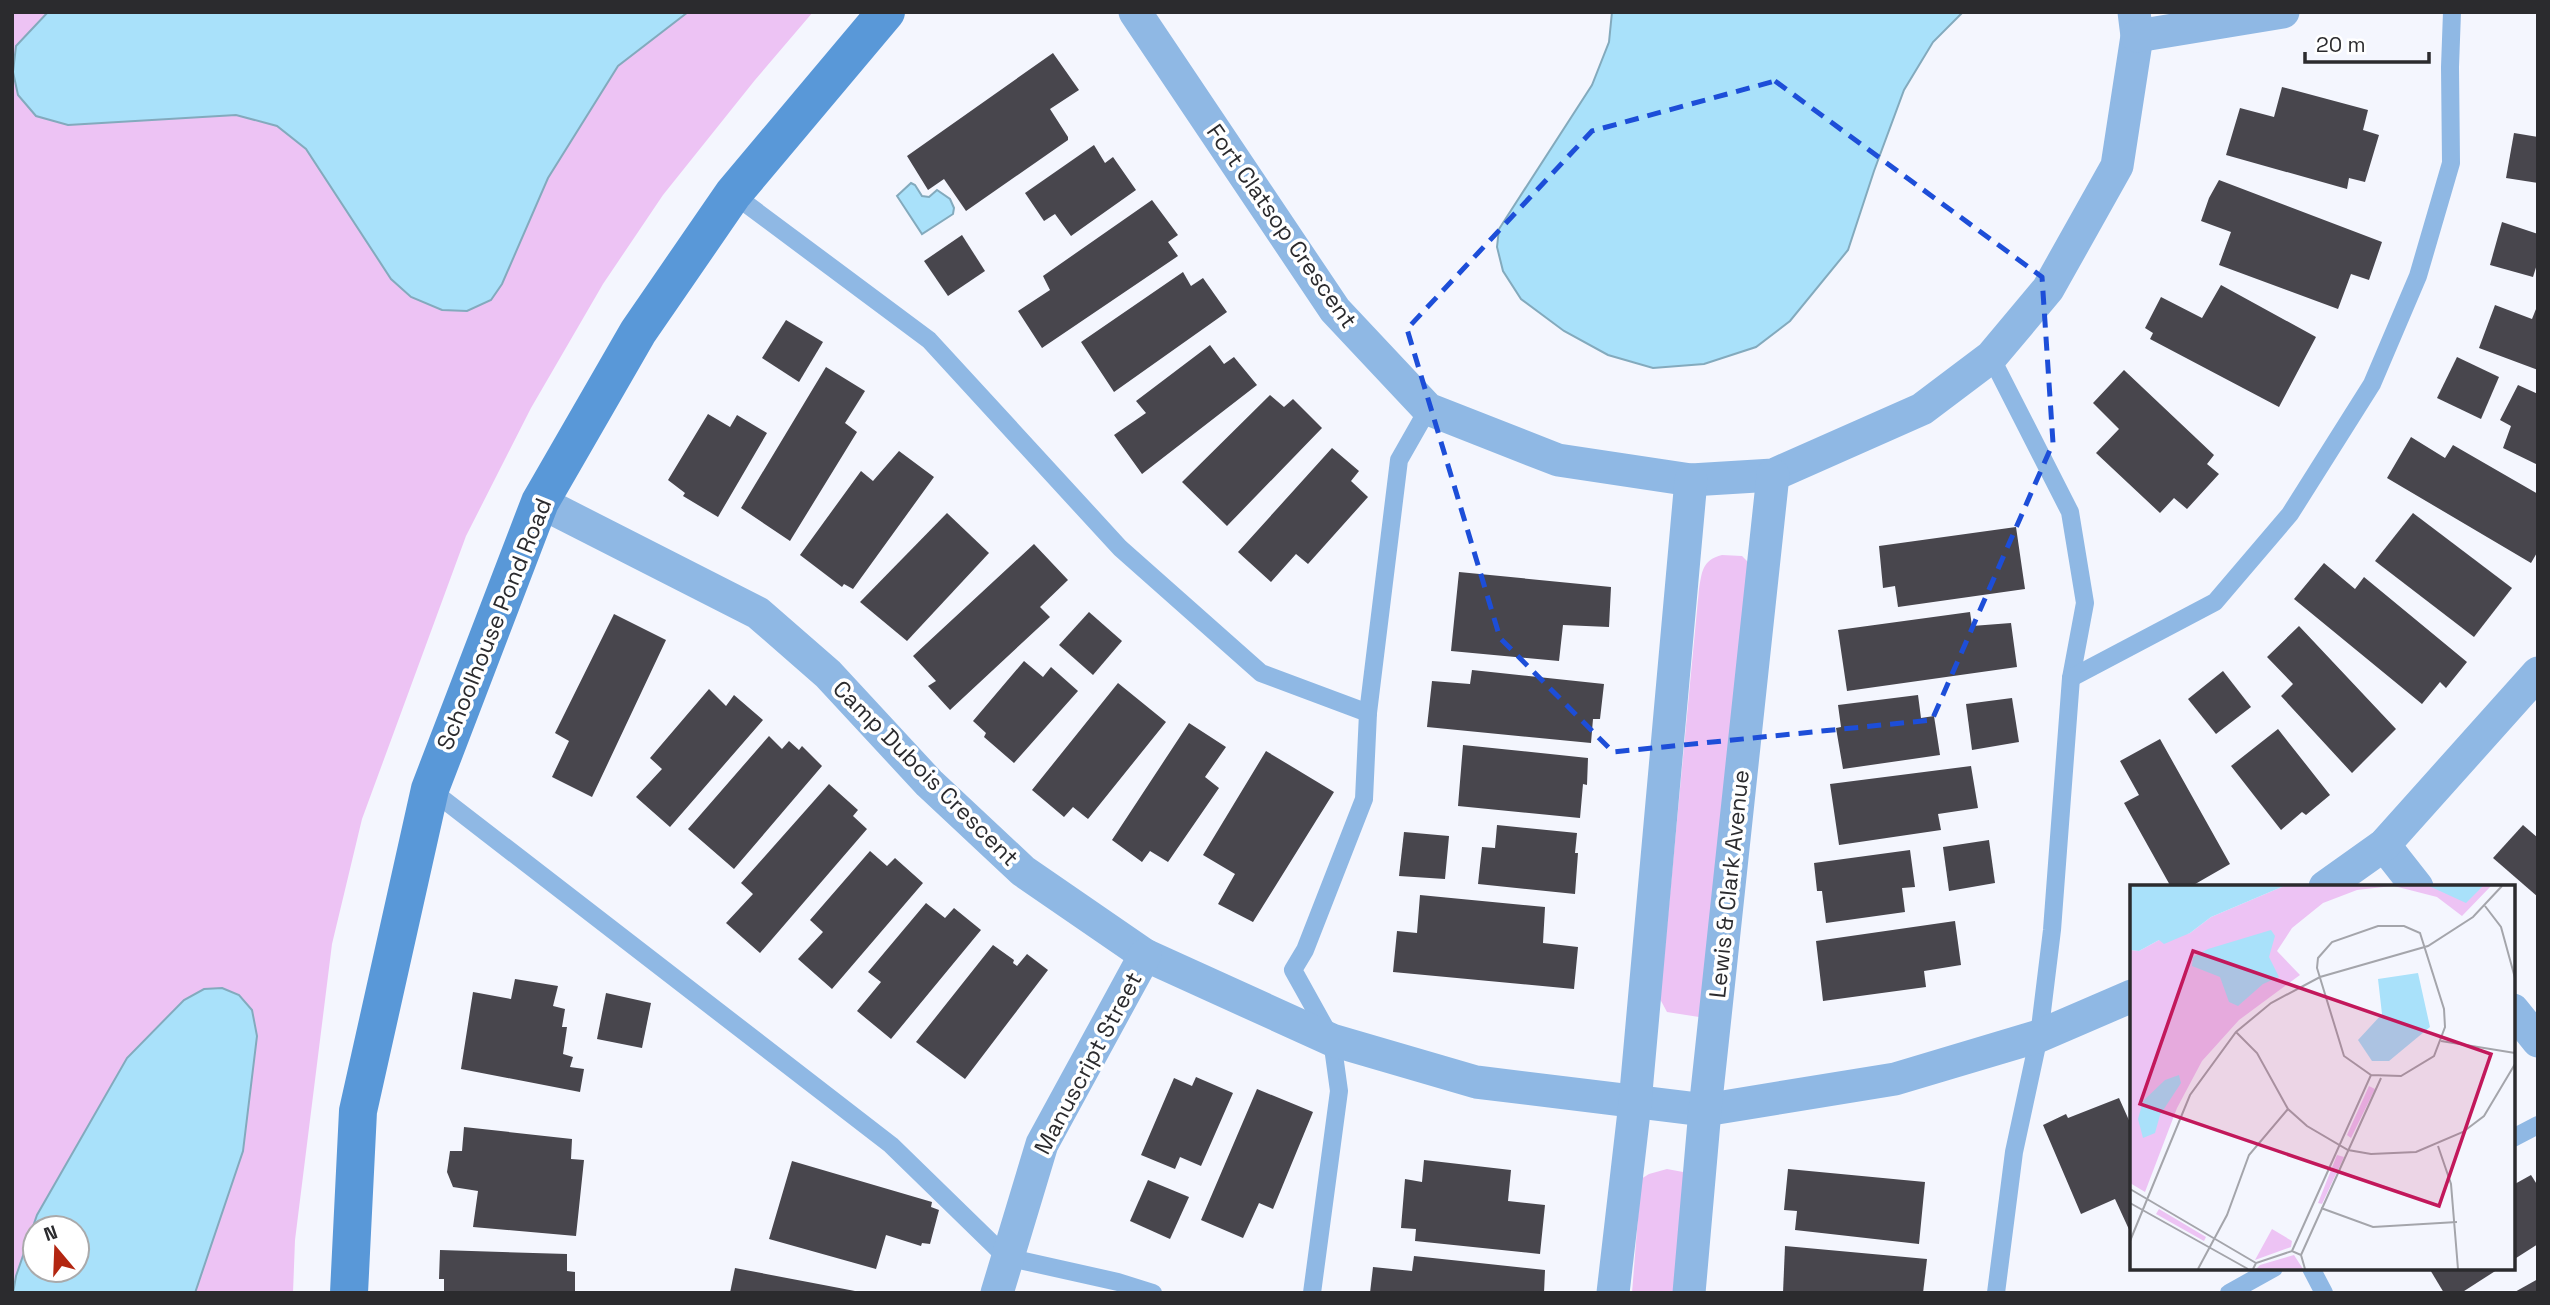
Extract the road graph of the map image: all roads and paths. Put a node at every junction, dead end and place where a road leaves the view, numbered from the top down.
1 (886, 12) edge
2 (1135, 12) edge
3 (2283, 12) edge
4 (2452, 12) edge
5 (2135, 24) edge
6 (733, 194) junction
7 (1991, 357) junction
8 (1428, 409) junction
9 (1773, 475) junction
10 (1691, 480) junction
11 (540, 502) junction
12 (2538, 673) edge
13 (2071, 678) junction
14 (1368, 713) junction
15 (430, 789) junction
16 (2384, 845) junction
17 (2328, 885) edge
18 (2415, 885) edge
19 (1145, 955) junction
20 (2130, 997) edge
21 (2515, 1012) edge
22 (2039, 1036) junction
23 (1332, 1040) junction
24 (2538, 1041) edge
25 (1635, 1103) junction
26 (1704, 1110) junction
27 (2538, 1125) edge
28 (2515, 1137) edge
29 (1006, 1257) junction
30 (2270, 1270) edge
31 (2312, 1270) edge
32 (349, 1293) edge
33 (997, 1293) edge
34 (1153, 1293) edge
35 (1312, 1293) edge
36 (1613, 1293) edge
37 (1689, 1293) edge
38 (1996, 1293) edge
39 (2229, 1293) edge
40 (2324, 1293) edge

1 - 6 street, Schoolhouse Pond Road
2 - 8 street, Fort Clatsop Crescent
3 - 5 street
4 - 13 lane
5 - 7 street, Fort Clatsop Crescent
6 - 11 street, Schoolhouse Pond Road
6 - 14 lane
7 - 9 street, Fort Clatsop Crescent
7 - 13 lane
8 - 10 street, Fort Clatsop Crescent
8 - 14 lane
9 - 10 street, Fort Clatsop Crescent
9 - 26 street, Lewis & Clark Avenue
10 - 25 street
11 - 15 street, Schoolhouse Pond Road
11 - 19 street, Camp Dubois Crescent
12 - 16 street
13 - 22 lane
14 - 23 lane
15 - 29 lane
15 - 32 street, Schoolhouse Pond Road
16 - 17 street
16 - 18 street
19 - 23 street, Camp Dubois Crescent
19 - 29 street, Manuscript Street
20 - 22 street, Camp Dubois Crescent
21 - 24 street
22 - 26 street, Camp Dubois Crescent
22 - 38 lane
23 - 25 street, Camp Dubois Crescent
23 - 35 lane
25 - 26 street, Camp Dubois Crescent
25 - 36 street
26 - 37 street, Lewis & Clark Avenue
27 - 28 lane
29 - 33 street, Manuscript Street
29 - 34 lane
30 - 39 lane
31 - 40 lane

